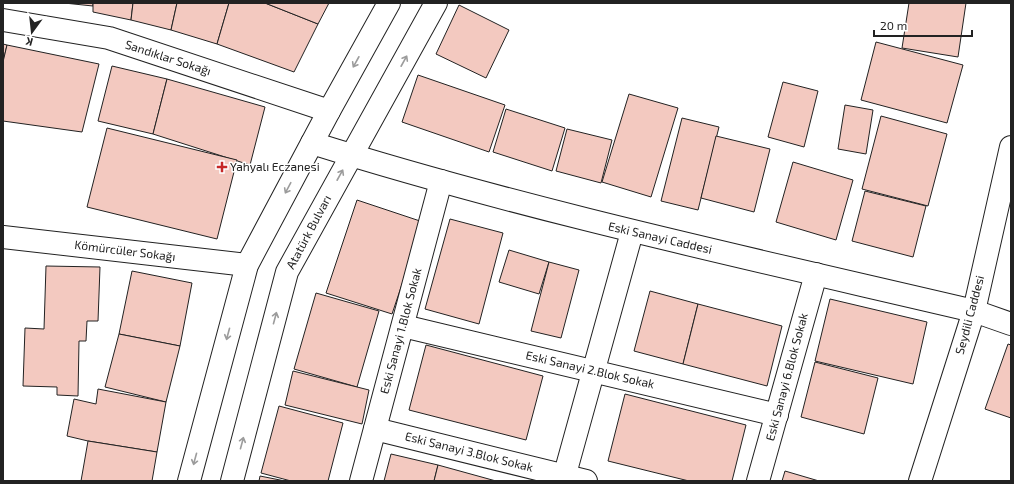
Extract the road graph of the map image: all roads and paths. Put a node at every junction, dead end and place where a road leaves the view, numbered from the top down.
1 (388, 3) edge
2 (436, 3) edge
3 (3, 20) edge
4 (329, 111) junction
5 (312, 143) junction
6 (1011, 147) edge
7 (351, 155) junction
8 (441, 181) junction
9 (632, 232) junction
10 (3, 237) edge
11 (247, 265) junction
12 (816, 274) junction
13 (974, 311) junction
14 (1011, 324) edge
15 (402, 326) junction
16 (594, 371) junction
17 (776, 415) junction
18 (375, 429) junction
19 (564, 478) edge
20 (189, 481) edge
21 (232, 481) edge
22 (361, 481) edge
23 (586, 481) edge
24 (758, 481) edge
25 (920, 481) edge

1 -> 4 street
7 -> 2 street, Atatürk Bulvarı
3 - 4 street, Sandıklar Sokağı
4 - 5 street
5 - 7 street, Eski Sanayi Caddesi
5 -> 11 street
6 - 13 street, Seydili Caddesi
7 - 8 street, Eski Sanayi Caddesi
21 -> 7 street, Atatürk Bulvarı
8 - 9 street, Eski Sanayi Caddesi
8 - 15 street, Eski Sanayi 1.Blok Sokak
9 - 12 street, Eski Sanayi Caddesi
9 - 16 street
10 - 11 street, Kömürcüler Sokağı
11 -> 20 street
12 - 13 street, Eski Sanayi Caddesi
12 - 17 street, Eski Sanayi 6.Blok Sokak
13 - 14 street, Eski Sanayi Caddesi
13 - 25 street, Seydili Caddesi
15 - 16 street, Eski Sanayi 2.Blok Sokak
15 - 18 street, Eski Sanayi 1.Blok Sokak
16 - 17 street, Eski Sanayi 2.Blok Sokak
16 - 19 street
17 - 24 street, Eski Sanayi 6.Blok Sokak
18 - 19 street, Eski Sanayi 3.Blok Sokak
18 - 22 street, Eski Sanayi 1.Blok Sokak
19 - 23 street, Eski Sanayi 3.Blok Sokak

